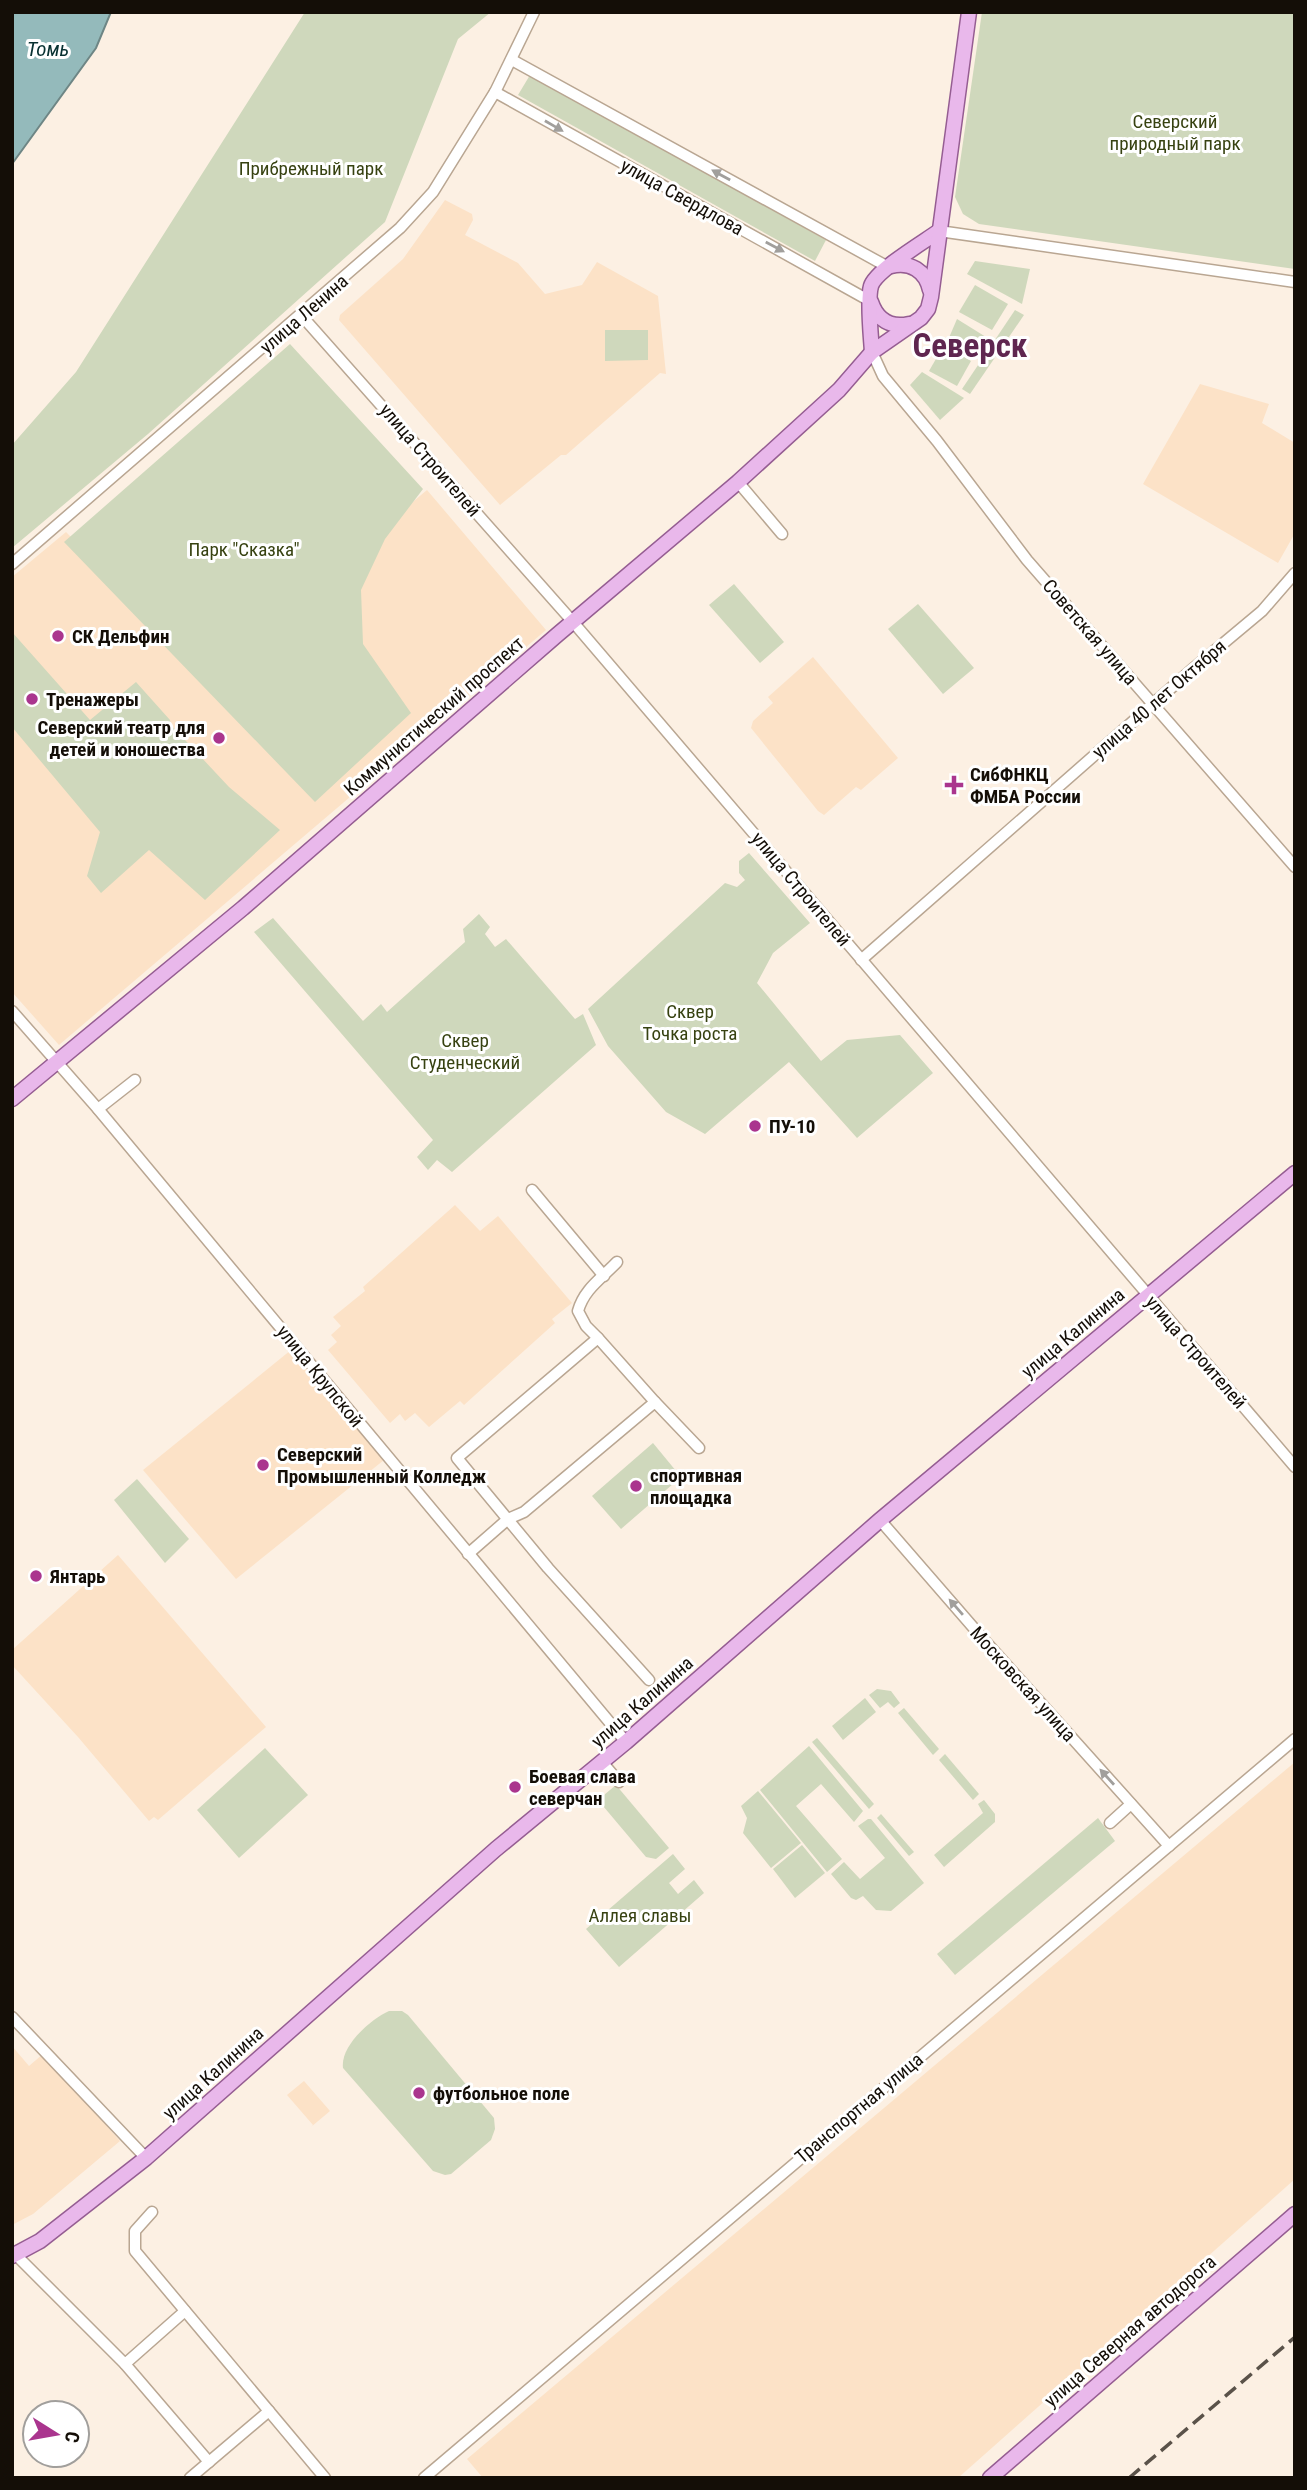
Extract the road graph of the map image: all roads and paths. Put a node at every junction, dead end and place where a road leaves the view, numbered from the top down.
1 (534, 12) edge
2 (969, 12) edge
3 (512, 60) junction
4 (495, 92) junction
5 (939, 230) junction
6 (888, 267) junction
7 (1295, 282) edge
8 (931, 292) junction
9 (870, 301) junction
10 (301, 315) junction
11 (911, 324) junction
12 (872, 352) junction
13 (738, 482) junction
14 (782, 534) dead end
15 (12, 564) edge
16 (1295, 573) edge
17 (573, 622) junction
18 (1153, 704) junction
19 (1295, 867) edge
20 (861, 960) junction
21 (12, 1011) edge
22 (56, 1062) junction
23 (135, 1080) dead end
24 (12, 1099) edge
25 (98, 1109) junction
26 (1295, 1173) edge
27 (532, 1190) dead end
28 (617, 1262) dead end
29 (604, 1276) junction
30 (1147, 1295) junction
31 (598, 1338) junction
32 (655, 1402) junction
33 (699, 1448) dead end
34 (1295, 1467) edge
35 (508, 1519) junction
36 (880, 1520) junction
37 (468, 1554) junction
38 (649, 1681) dead end
39 (1295, 1739) edge
40 (626, 1742) junction
41 (602, 1762) junction
42 (619, 1782) dead end
43 (1131, 1804) junction
44 (1110, 1823) dead end
45 (1169, 1846) junction
46 (12, 2017) edge
47 (146, 2158) junction
48 (152, 2211) dead end
49 (1295, 2214) edge
50 (14, 2255) edge
51 (185, 2311) junction
52 (125, 2364) junction
53 (269, 2411) junction
54 (209, 2462) junction
55 (190, 2478) edge
56 (325, 2478) edge
57 (424, 2478) edge
58 (990, 2478) edge

1 - 3 street, улица Ленина
2 - 5 main road
3 - 4 street, улица Ленина
6 -> 3 street, улица Свердлова
4 -> 9 street, улица Свердлова
4 - 10 street, улица Ленина
5 - 6 main road
5 - 7 street
5 - 8 main road
6 - 8 main road
6 - 9 main road
8 - 11 main road
9 - 11 main road
9 - 12 main road
10 - 15 street, улица Ленина
10 - 17 street, улица Строителей
11 - 12 main road, Коммунистический проспект
12 - 13 main road, Коммунистический проспект
12 - 18 street, Советская улица
13 - 14 street
13 - 17 main road, Коммунистический проспект
16 - 18 street, улица 40 лет Октября
17 - 20 street, улица Строителей
17 - 22 main road, Коммунистический проспект
18 - 19 street, Советская улица
18 - 20 street, улица 40 лет Октября
20 - 30 street, улица Строителей
21 - 22 street, улица Крупской
22 - 24 main road, Коммунистический проспект
22 - 25 street, улица Крупской
23 - 25 street
25 - 37 street, улица Крупской
26 - 30 main road, улица Калинина
27 - 29 street
28 - 29 street
29 - 31 street
30 - 34 street, улица Строителей
30 - 36 main road, улица Калинина
31 - 32 street
31 - 35 street
32 - 33 street
32 - 35 street
35 - 37 street
35 - 38 street
36 - 40 main road, улица Калинина
43 -> 36 street, Московская улица
37 - 40 street, улица Крупской
39 - 45 street, Транспортная улица
40 - 41 main road, улица Калинина
41 - 42 street
41 - 47 main road, улица Калинина
43 - 44 street
43 - 45 street, Московская улица
45 - 57 street, Транспортная улица
46 - 47 street
47 - 50 main road, улица Калинина
48 - 51 street
49 - 58 main road, улица Северная автодорога
50 - 52 street
51 - 52 street
51 - 53 street
52 - 54 street
53 - 54 street
53 - 56 street
54 - 55 street

